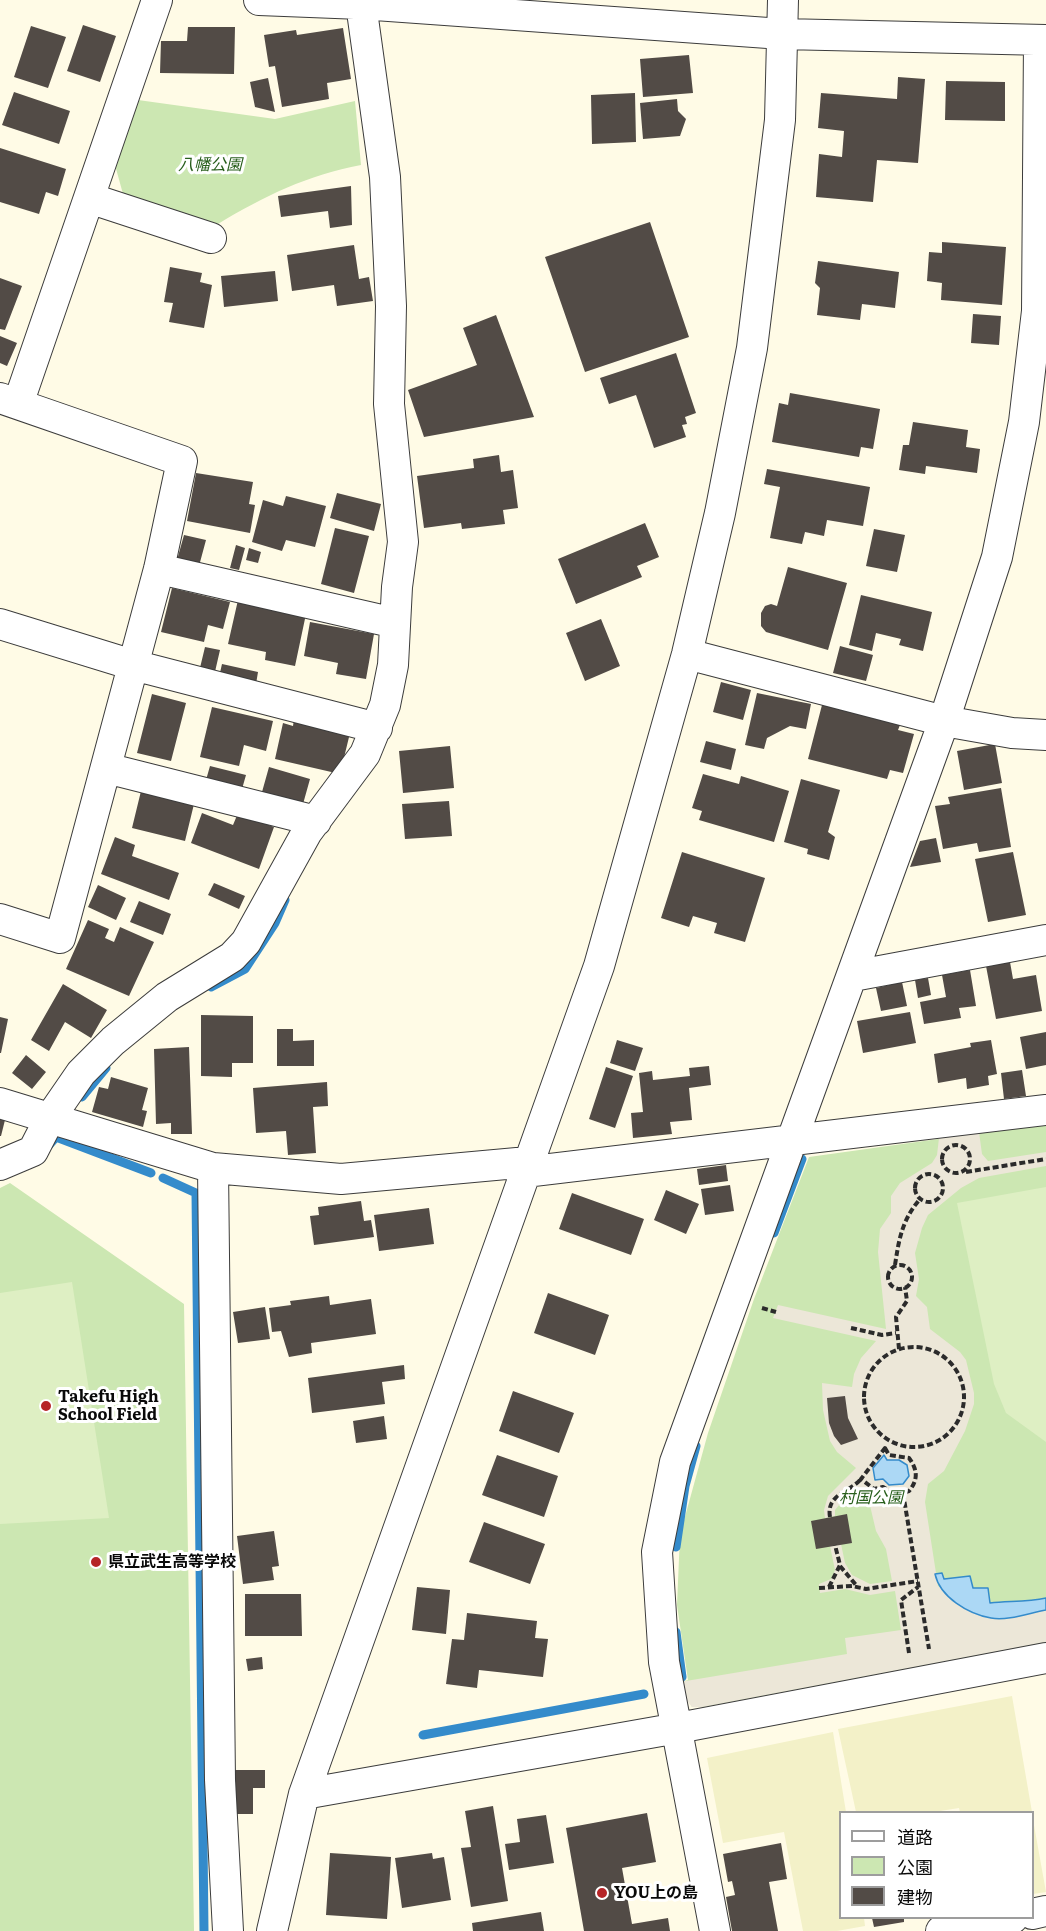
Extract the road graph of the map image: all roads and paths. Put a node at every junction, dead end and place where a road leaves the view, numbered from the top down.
1 (157, 0) edge
2 (259, 0) edge
3 (783, 0) edge
4 (331, 1) edge
5 (377, 4) edge
6 (782, 34) junction
7 (1042, 40) edge
8 (89, 198) junction
9 (211, 238) dead end
10 (1041, 311) edge
11 (9, 401) edge
12 (159, 569) junction
13 (396, 623) junction
14 (0, 624) edge
15 (687, 654) junction
16 (133, 665) junction
17 (944, 721) junction
18 (377, 728) junction
19 (1046, 735) edge
20 (106, 768) junction
21 (316, 821) junction
22 (0, 919) edge
23 (1046, 940) edge
24 (853, 976) junction
25 (0, 1103) edge
26 (1046, 1110) edge
27 (50, 1118) junction
28 (791, 1142) junction
29 (1046, 1159) edge
30 (0, 1165) edge
31 (526, 1167) junction
32 (213, 1168) junction
33 (945, 1168) junction
34 (962, 1173) junction
35 (938, 1177) junction
36 (920, 1199) junction
37 (895, 1265) junction
38 (905, 1287) junction
39 (851, 1328) dead end
40 (896, 1333) junction
41 (899, 1348) junction
42 (889, 1440) junction
43 (899, 1445) junction
44 (885, 1448) junction
45 (897, 1454) junction
46 (861, 1479) junction
47 (903, 1493) junction
48 (830, 1517) dead end
49 (835, 1545) dead end
50 (840, 1565) junction
51 (918, 1581) junction
52 (829, 1587) junction
53 (858, 1587) junction
54 (918, 1587) junction
55 (819, 1588) dead end
56 (929, 1650) dead end
57 (909, 1654) dead end
58 (1046, 1658) edge
59 (678, 1728) junction
60 (304, 1794) junction
61 (1003, 1919) edge
62 (228, 1931) edge
63 (272, 1931) edge
64 (715, 1931) edge
65 (941, 1931) edge

1 - 8 street
2 - 4 street
3 - 6 street
4 - 5 street
5 - 6 street
5 - 13 street
6 - 7 street
6 - 15 street
7 - 10 street
8 - 9 street
8 - 11 street
10 - 17 street
11 - 12 street
12 - 13 street
12 - 16 street
13 - 18 street
14 - 16 street
15 - 17 street
15 - 31 street
16 - 18 street
16 - 20 street
17 - 19 street
17 - 24 street
18 - 21 street
20 - 21 street
20 - 22 street
21 - 27 street
23 - 24 street
24 - 28 street
25 - 27 street
26 - 28 street
27 - 30 street
27 - 32 street
28 - 31 street
28 - 59 street
29 - 34 path
31 - 32 street
31 - 60 street
32 - 62 street
33 - 34 path
33 - 34 path
33 - 35 path
35 - 36 path
35 - 36 path
36 - 37 path
37 - 38 path
37 - 38 path
38 - 40 path
39 - 40 path
40 - 41 path
41 - 42 path
41 - 43 path
42 - 43 path
42 - 44 path
43 - 45 path
44 - 45 path
44 - 46 path
45 - 47 path
46 - 47 path
46 - 48 path
47 - 51 path
49 - 50 path
50 - 52 path
50 - 53 path
51 - 53 path
51 - 54 path
52 - 53 path
52 - 55 path
54 - 56 path
54 - 57 path
58 - 59 street
59 - 60 street
59 - 64 street
60 - 63 street
61 - 65 street

